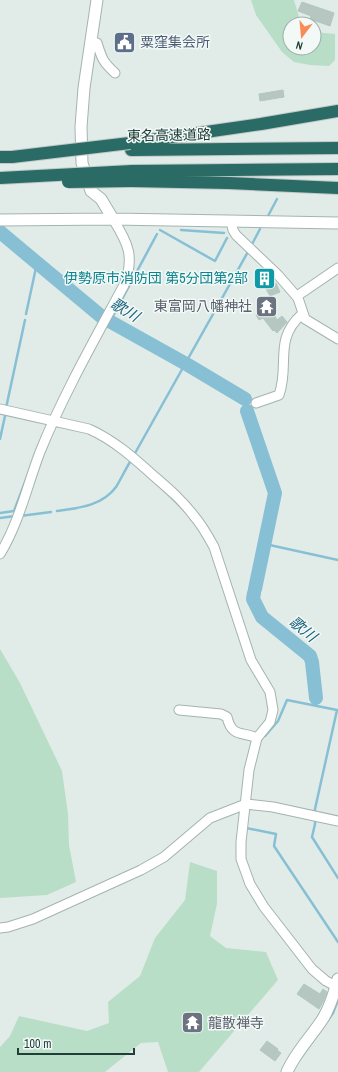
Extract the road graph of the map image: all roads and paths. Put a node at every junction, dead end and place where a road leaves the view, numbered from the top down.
1 (97, 0) edge
2 (91, 41) junction
3 (115, 73) dead end
4 (338, 111) edge
5 (130, 147) junction
6 (338, 148) edge
7 (6, 157) edge
8 (338, 169) edge
9 (132, 176) junction
10 (0, 178) edge
11 (0, 184) edge
12 (338, 188) edge
13 (113, 219) junction
14 (0, 220) edge
15 (231, 221) junction
16 (338, 223) edge
17 (338, 268) edge
18 (296, 296) junction
19 (302, 314) junction
20 (338, 339) edge
21 (256, 403) dead end
22 (0, 409) edge
23 (54, 421) junction
24 (0, 554) edge
25 (179, 710) dead end
26 (257, 738) junction
27 (246, 804) junction
28 (338, 821) edge
29 (0, 928) edge
30 (337, 984) edge
31 (286, 1072) edge

1 - 2 street
2 - 3 street
2 - 13 street
4 - 5 highway
5 - 6 highway, 東名高速道路
5 - 7 highway, bridge
8 - 9 highway
9 - 10 highway, bridge
9 - 11 highway, bridge
9 - 12 highway
13 - 14 street
13 - 15 street
13 - 23 street
15 - 16 street
15 - 18 street
17 - 18 street
18 - 19 street
19 - 20 street
19 - 21 street
22 - 23 street
23 - 24 street
23 - 26 street
25 - 26 street
26 - 27 street
27 - 28 street
27 - 29 street
27 - 30 street
30 - 31 street

